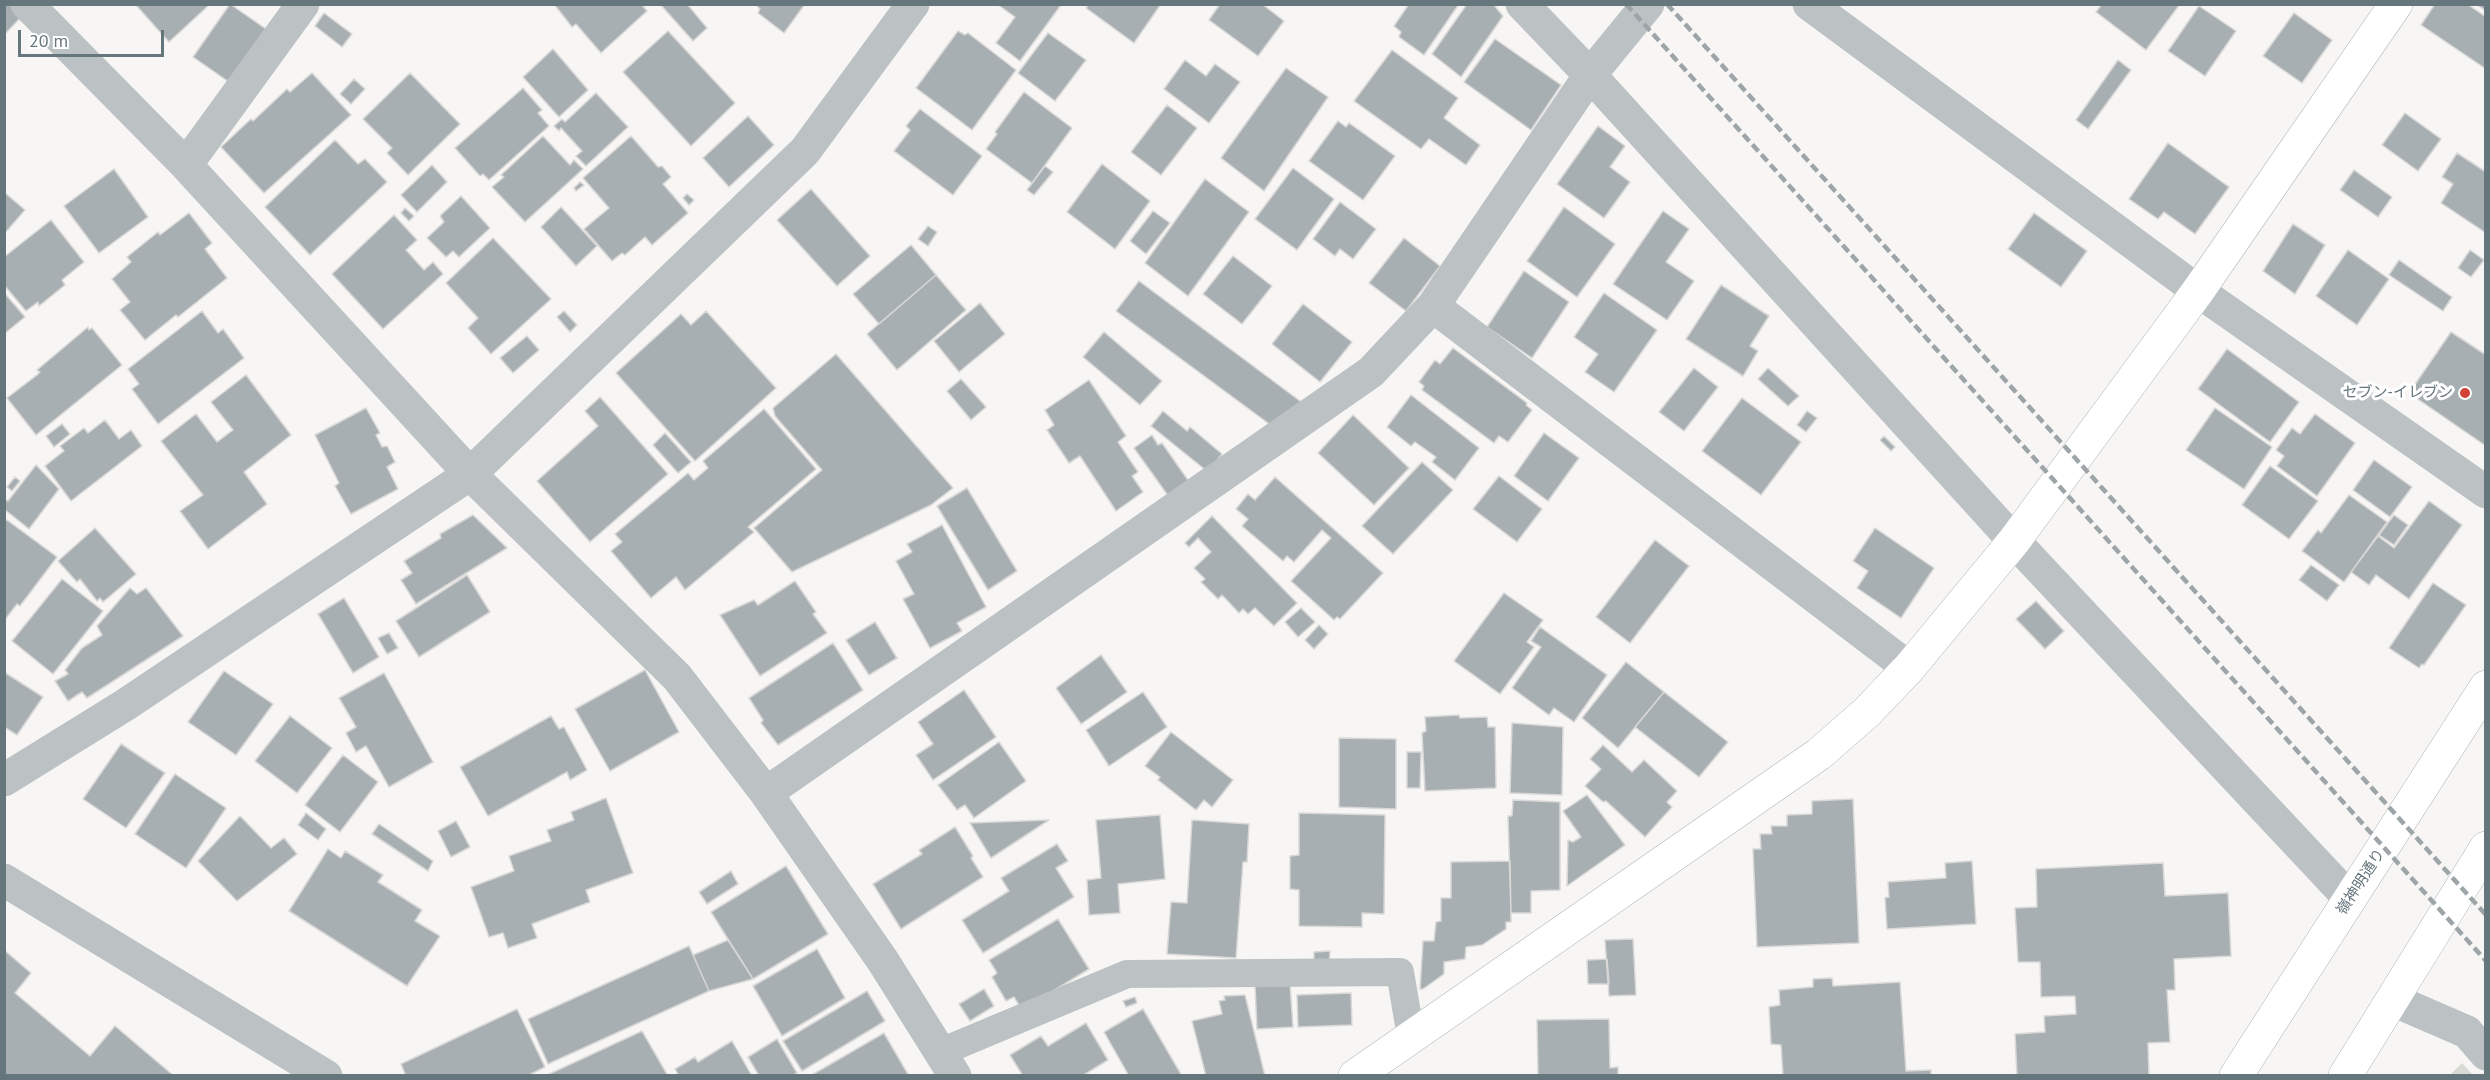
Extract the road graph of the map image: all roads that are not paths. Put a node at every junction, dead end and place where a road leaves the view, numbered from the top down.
1 (27, 4) edge
2 (303, 4) edge
3 (914, 4) edge
4 (1522, 4) edge
5 (1648, 4) edge
6 (1809, 4) edge
7 (2396, 4) edge
8 (1590, 75) junction
9 (186, 165) junction
10 (2198, 291) junction
11 (1433, 306) junction
12 (470, 474) junction
13 (2486, 492) edge
14 (2014, 541) junction
15 (1909, 668) junction
16 (2486, 687) edge
17 (4, 780) edge
18 (766, 793) junction
19 (2486, 848) edge
20 (4, 880) edge
21 (2350, 899) junction
22 (2393, 1000) junction
23 (2479, 1033) edge
24 (1411, 1037) junction
25 (948, 1064) edge
26 (326, 1076) edge
27 (1355, 1076) edge
28 (2236, 1076) edge
29 (2345, 1076) edge

1 - 9 street
2 - 9 street
3 - 12 street
4 - 8 street
5 - 8 street
6 - 10 street
7 - 10 street
8 - 11 street
8 - 14 street
9 - 12 street
10 - 13 street
10 - 14 street
11 - 15 street
11 - 18 street
12 - 17 street
12 - 18 street
14 - 15 street
14 - 21 street
15 - 24 street
16 - 21 street, 嶺神明通り
18 - 25 street
19 - 22 street
20 - 26 street
21 - 28 street, 嶺神明通り
22 - 23 street
22 - 29 street
24 - 25 lane
24 - 27 street

